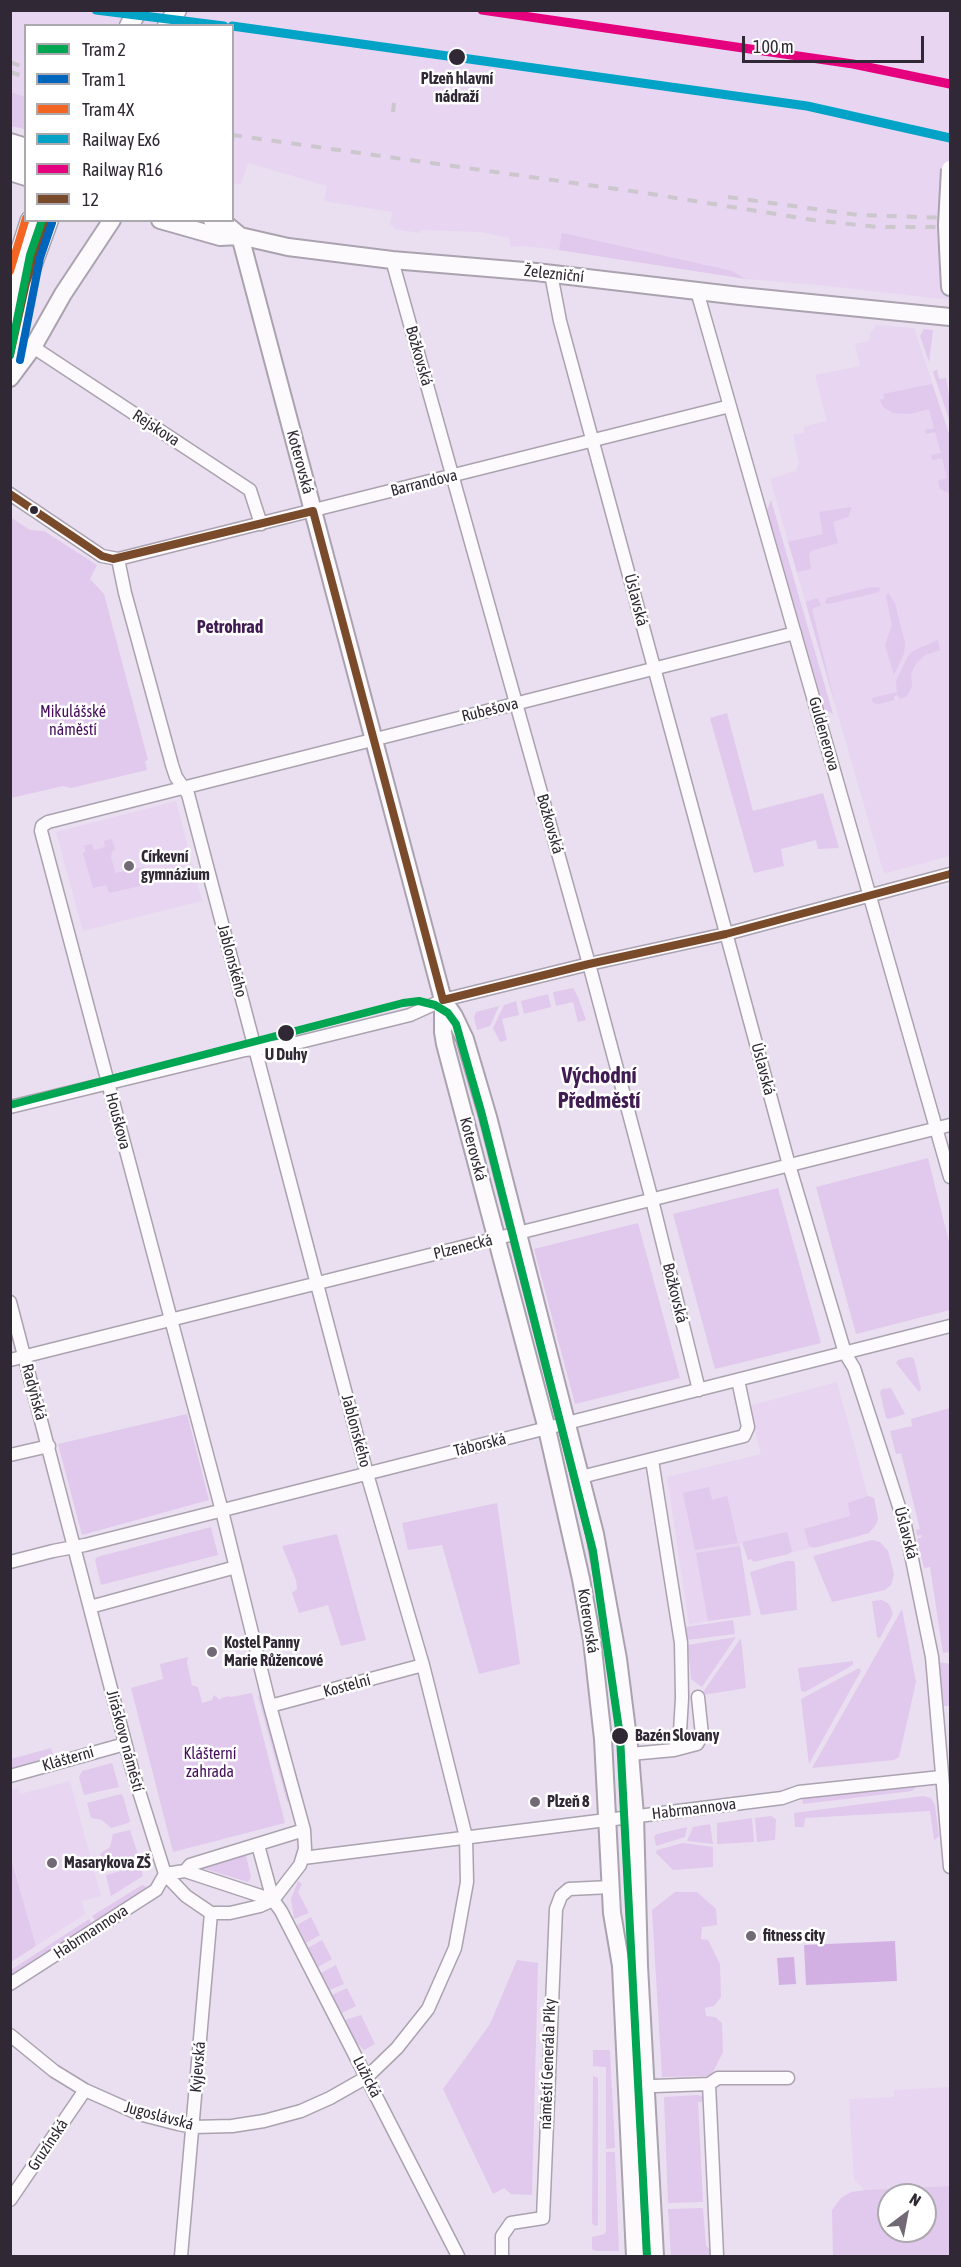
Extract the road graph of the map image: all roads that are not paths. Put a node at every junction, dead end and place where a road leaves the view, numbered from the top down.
1 (177, 10) edge
2 (168, 24) edge
3 (951, 169) edge
4 (29, 222) edge
5 (48, 222) edge
6 (111, 222) edge
7 (167, 222) edge
8 (217, 222) edge
9 (240, 236) junction
10 (392, 260) junction
11 (551, 274) junction
12 (951, 286) edge
13 (697, 291) junction
14 (10, 295) edge
15 (951, 317) edge
16 (33, 347) junction
17 (10, 357) edge
18 (10, 378) edge
19 (730, 406) junction
20 (592, 441) junction
21 (454, 476) junction
22 (10, 494) edge
23 (313, 511) junction
24 (261, 524) junction
25 (118, 559) junction
26 (795, 633) junction
27 (654, 668) junction
28 (516, 703) junction
29 (374, 740) junction
30 (184, 788) junction
31 (951, 874) edge
32 (870, 896) junction
33 (726, 934) junction
34 (589, 964) junction
35 (443, 1000) junction
36 (255, 1049) junction
37 (108, 1084) junction
38 (10, 1107) edge
39 (951, 1125) edge
40 (937, 1129) junction
41 (789, 1166) junction
42 (951, 1177) edge
43 (652, 1200) junction
44 (518, 1234) junction
45 (497, 1239) junction
46 (317, 1284) junction
47 (10, 1302) edge
48 (172, 1321) junction
49 (951, 1326) edge
50 (845, 1353) junction
51 (25, 1357) junction
52 (10, 1360) edge
53 (738, 1380) junction
54 (699, 1390) junction
55 (567, 1424) junction
56 (547, 1429) junction
57 (49, 1446) junction
58 (10, 1455) edge
59 (652, 1460) junction
60 (367, 1474) junction
61 (581, 1477) junction
62 (222, 1511) junction
63 (73, 1547) junction
64 (10, 1562) edge
65 (236, 1567) junction
66 (90, 1607) junction
67 (423, 1665) junction
68 (698, 1697) dead end
69 (270, 1707) junction
70 (125, 1743) junction
71 (674, 1750) junction
72 (630, 1754) junction
73 (10, 1776) edge
74 (941, 1777) junction
75 (635, 1816) junction
76 (607, 1818) junction
77 (304, 1830) junction
78 (466, 1837) junction
79 (258, 1845) junction
80 (303, 1858) junction
81 (951, 1867) edge
82 (185, 1871) junction
83 (165, 1874) junction
84 (610, 1887) junction
85 (273, 1900) junction
86 (211, 1913) junction
87 (10, 1984) edge
88 (10, 2035) edge
89 (385, 2060) joint
90 (367, 2077) junction
91 (788, 2078) dead end
92 (709, 2084) junction
93 (646, 2086) junction
94 (627, 2087) junction
95 (85, 2090) junction
96 (193, 2127) junction
97 (10, 2200) edge
98 (181, 2256) edge
99 (458, 2256) edge
100 (502, 2256) edge
101 (635, 2256) edge
102 (655, 2256) edge
103 (717, 2256) edge

1 - 2 main road
3 - 12 street, bridge
4 - 14 main road
5 - 17 main road
6 - 16 street
7 - 9 street, Železniční
8 - 9 street
9 - 10 street, Železniční
9 - 23 street, Koterovská
10 - 11 street, Železniční
10 - 21 street, Božkovská
11 - 13 street, Železniční
11 - 20 street, Úslavská
13 - 15 street, Železniční
13 - 19 street, Guldenerova
16 - 18 street
16 - 24 street, Rejskova
19 - 20 street, Barrandova
19 - 26 street, Guldenerova
20 - 21 street, Barrandova
20 - 27 street, Úslavská
21 - 23 street, Barrandova
21 - 28 street, Božkovská
22 - 25 street
23 - 24 street, Barrandova
23 - 29 street, Koterovská
24 - 25 street, Barrandova
25 - 30 street
26 - 27 street, Rubešova
26 - 32 street, Guldenerova
27 - 28 street, Rubešova
27 - 33 street, Úslavská
28 - 29 street, Rubešova
28 - 34 street, Božkovská
29 - 30 street, Rubešova
29 - 35 street, Koterovská
30 - 36 street, Jablonského
30 - 37 street, Houškova
31 - 32 street
32 - 33 street
32 - 40 street, Guldenerova
33 - 34 street
33 - 41 street, Úslavská
34 - 35 street
34 - 43 street, Božkovská
35 - 36 street
35 - 44 street, Koterovská
35 - 45 street, Koterovská
36 - 37 street
36 - 46 street, Jablonského
37 - 38 street
37 - 48 street, Houškova
39 - 40 street, Plzenecká
40 - 41 street, Plzenecká
40 - 42 street, Guldenerova
41 - 43 street, Plzenecká
41 - 50 street, Úslavská
43 - 44 street, Plzenecká
43 - 54 street, Božkovská
44 - 45 street, Plzenecká
44 - 55 street, Koterovská
45 - 46 street, Plzenecká
45 - 56 street, Koterovská
46 - 48 street, Plzenecká
46 - 60 street, Jablonského
47 - 51 street, Radyňská
48 - 51 street, Plzenecká
48 - 62 street, Houškova
49 - 50 street, Táborská
50 - 53 street, Táborská
50 - 74 street, Úslavská
51 - 52 street, Plzenecká
51 - 57 street, Radyňská
53 - 54 street, Táborská
53 - 59 street
54 - 55 street, Táborská
55 - 56 street, Táborská
55 - 61 street, Koterovská
56 - 60 street, Táborská
56 - 76 street, Koterovská
57 - 58 street
57 - 63 street, Jiráskovo náměstí
59 - 61 street
59 - 71 street
60 - 62 street, Táborská
60 - 67 street, Jablonského
61 - 72 street, Koterovská
62 - 63 street
62 - 65 street
63 - 64 street
63 - 66 street, Jiráskovo náměstí
65 - 66 street
65 - 69 street
66 - 70 street, Jiráskovo náměstí
67 - 69 street, Kostelní
67 - 78 street, Jablonského
68 - 71 street
69 - 77 street
70 - 73 street, Klášterní
70 - 83 street, Jiráskovo náměstí
71 - 72 street
72 - 75 street, Koterovská
74 - 75 street, Habrmannova
74 - 81 street, Úslavská
75 - 76 street, Habrmannova
75 - 93 street, Koterovská
76 - 78 street, Habrmannova
76 - 84 street, Koterovská
77 - 79 street
77 - 80 street
78 - 80 street, Habrmannova
78 - 89 street, Jablonského
79 - 82 street
79 - 85 street
80 - 85 street
82 - 83 street
82 - 85 street
83 - 86 street, Jiráskovo náměstí
83 - 87 street, Habrmannova
84 - 94 street, Koterovská
84 - 100 street, náměstí Generála Píky
85 - 86 street
85 - 90 street, Lužická
86 - 96 street, Kyjevská
88 - 95 street, Jugoslávská
89 - 90 street, Jugoslávská
90 - 96 street, Jugoslávská
90 - 99 street, Lužická
91 - 92 street
92 - 93 street
92 - 103 street
93 - 94 street
93 - 102 street, Koterovská
94 - 101 street, Koterovská
95 - 96 street, Jugoslávská
95 - 97 street, Gruzínská
96 - 98 street, Kyjevská

